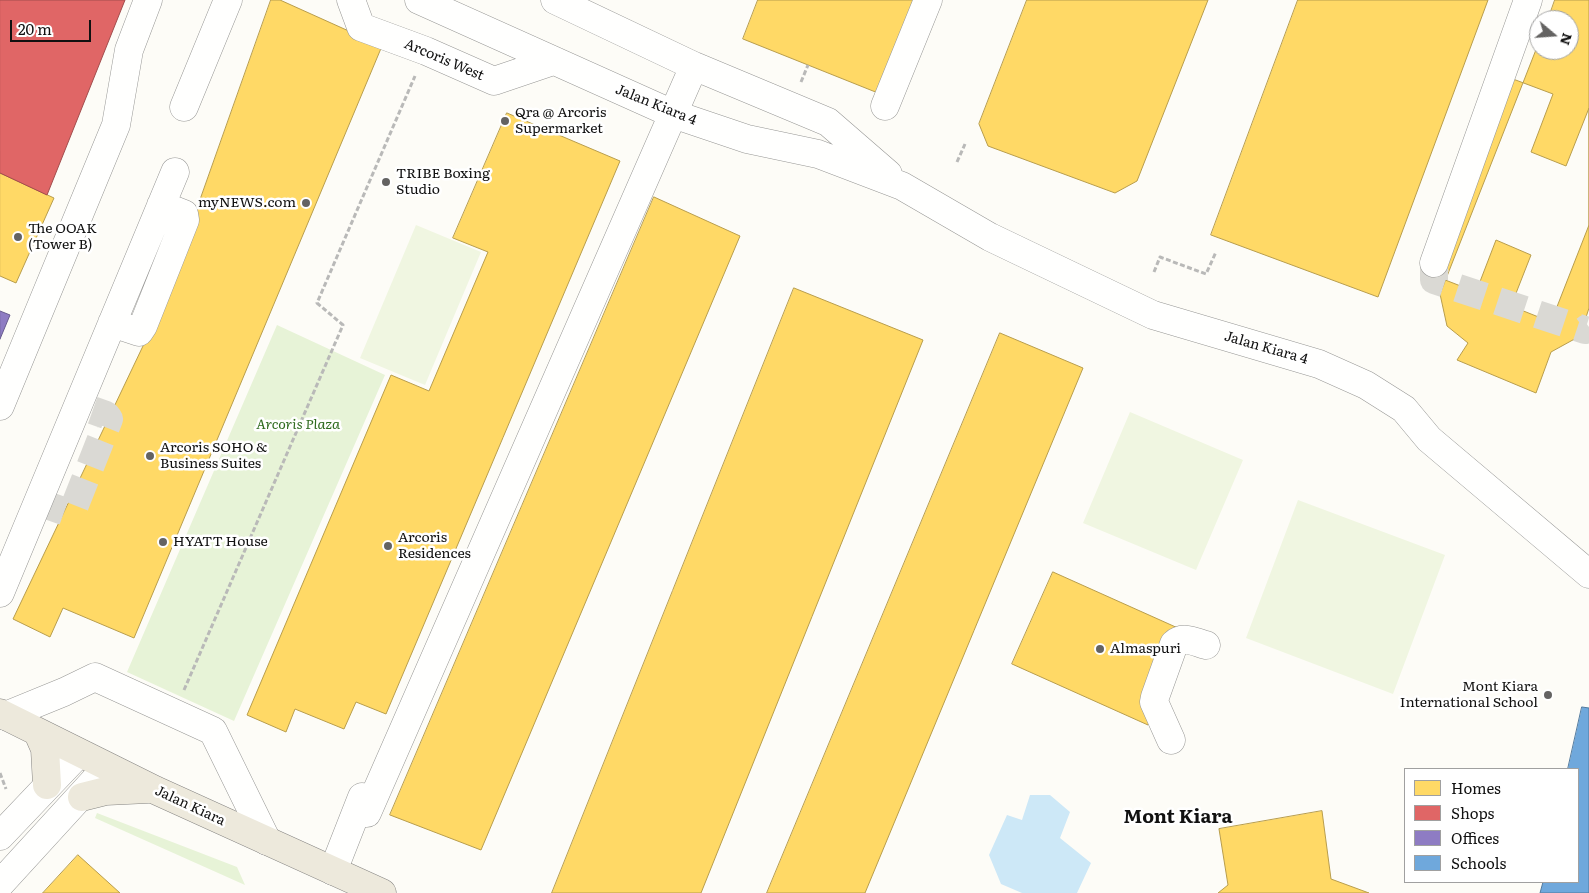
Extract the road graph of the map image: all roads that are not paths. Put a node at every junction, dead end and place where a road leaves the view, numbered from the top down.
1 (148, 0) edge
2 (228, 0) edge
3 (351, 0) edge
4 (419, 0) edge
5 (555, 0) edge
6 (928, 0) edge
7 (1528, 0) edge
8 (553, 61) junction
9 (694, 66) junction
10 (885, 106) dead end
11 (184, 107) dead end
12 (673, 114) junction
13 (174, 172) dead end
14 (902, 186) junction
15 (1434, 263) tunnel mouth
16 (0, 406) edge
17 (455, 571) dead end
18 (1589, 574) edge
19 (0, 593) edge
20 (1206, 645) dead end
21 (2, 715) edge
22 (38, 733) junction
23 (1171, 740) dead end
24 (79, 753) junction
25 (107, 767) junction
26 (47, 785) junction
27 (155, 790) junction
28 (82, 796) junction
29 (356, 813) junction
30 (0, 836) edge
31 (267, 841) junction
32 (333, 872) junction
33 (0, 884) edge
34 (382, 893) edge

1 - 16 street
2 - 11 street
3 - 8 street, Arcoris West
4 - 8 street, Jalan Kiara 4
5 - 9 street, Jalan Kiara 4
6 - 10 street
7 - 15 street
8 - 12 street, Jalan Kiara 4
9 - 12 street
9 - 14 street, Jalan Kiara 4
12 - 14 street, Jalan Kiara 4
12 - 29 street
13 - 19 street
14 - 18 street, Jalan Kiara 4
17 - 29 street
20 - 23 street
21 - 22 main road, Jalan Kiara
21 - 31 street
22 - 24 main road, Jalan Kiara
22 - 26 main road
24 - 25 main road, Jalan Kiara
24 - 26 street
25 - 27 main road, Jalan Kiara
25 - 28 street
26 - 30 street
27 - 28 main road
27 - 31 main road, Jalan Kiara
28 - 33 street
29 - 32 street
31 - 32 main road, Jalan Kiara
32 - 34 main road, Jalan Kiara

